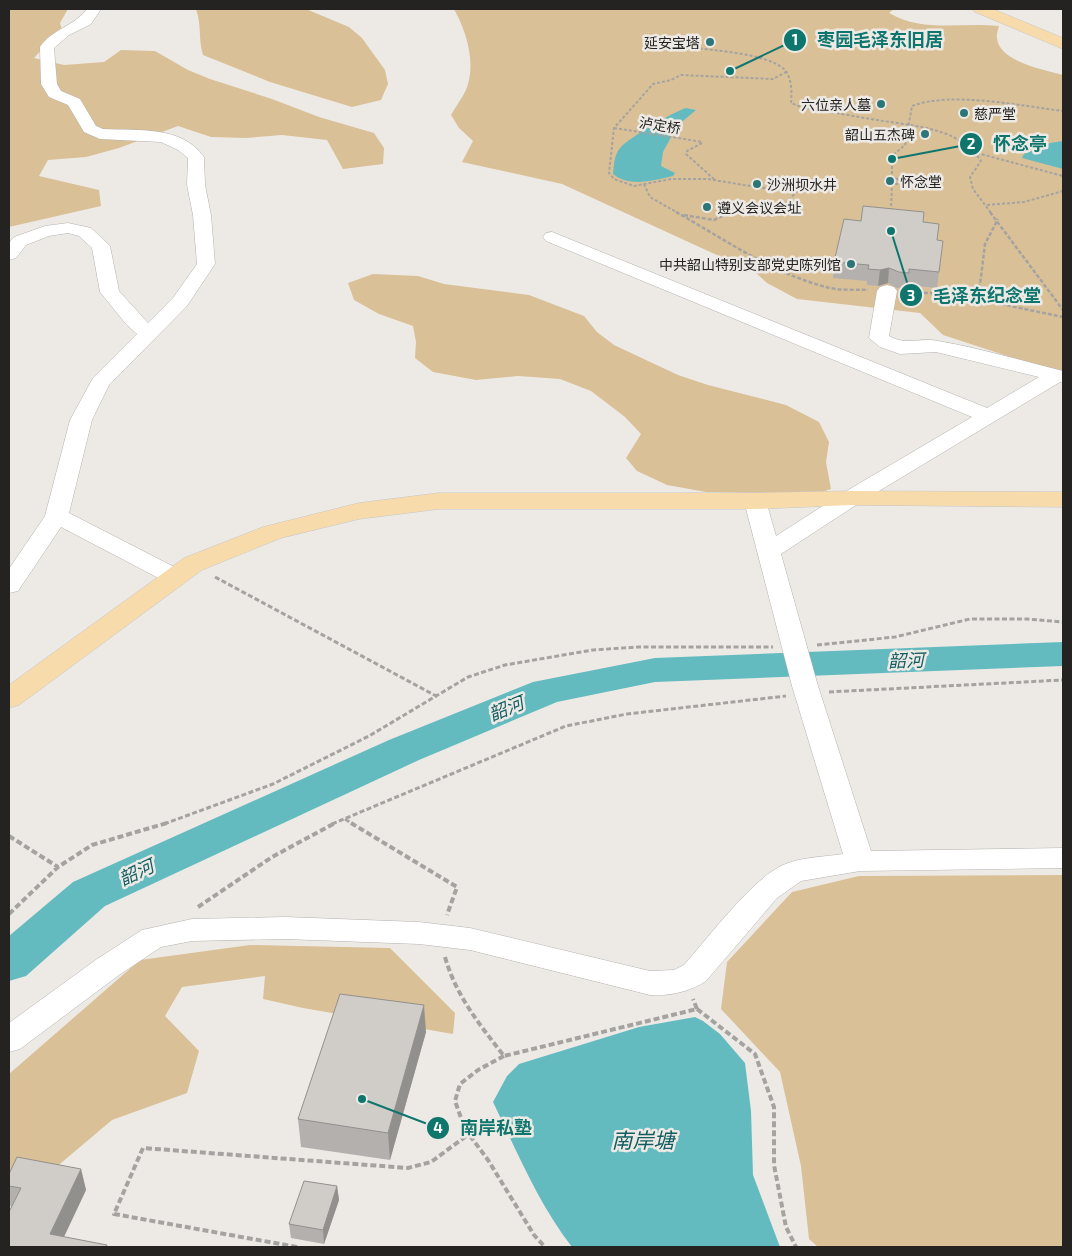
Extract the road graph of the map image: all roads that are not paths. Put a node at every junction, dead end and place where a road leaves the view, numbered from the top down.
1 (94, 9) edge
2 (980, 9) edge
3 (1063, 44) edge
4 (552, 237) dead end
5 (9, 254) edge
6 (887, 291) road end
7 (148, 334) junction
8 (1060, 376) edge
9 (990, 416) junction
10 (852, 498) junction
11 (1063, 500) edge
12 (755, 501) junction
13 (57, 516) junction
14 (769, 551) junction
15 (184, 571) junction
16 (9, 586) edge
17 (9, 699) edge
18 (1063, 858) edge
19 (860, 861) junction
20 (9, 1040) edge

1 - 7 street
2 - 3 main road
4 - 9 street
5 - 7 street
6 - 8 street
7 - 13 street
8 - 9 street
9 - 10 street
10 - 11 main road
10 - 12 main road
10 - 14 street
12 - 14 street
12 - 15 main road
13 - 15 street
13 - 16 street
14 - 19 street
15 - 17 main road
18 - 19 street
19 - 20 street

